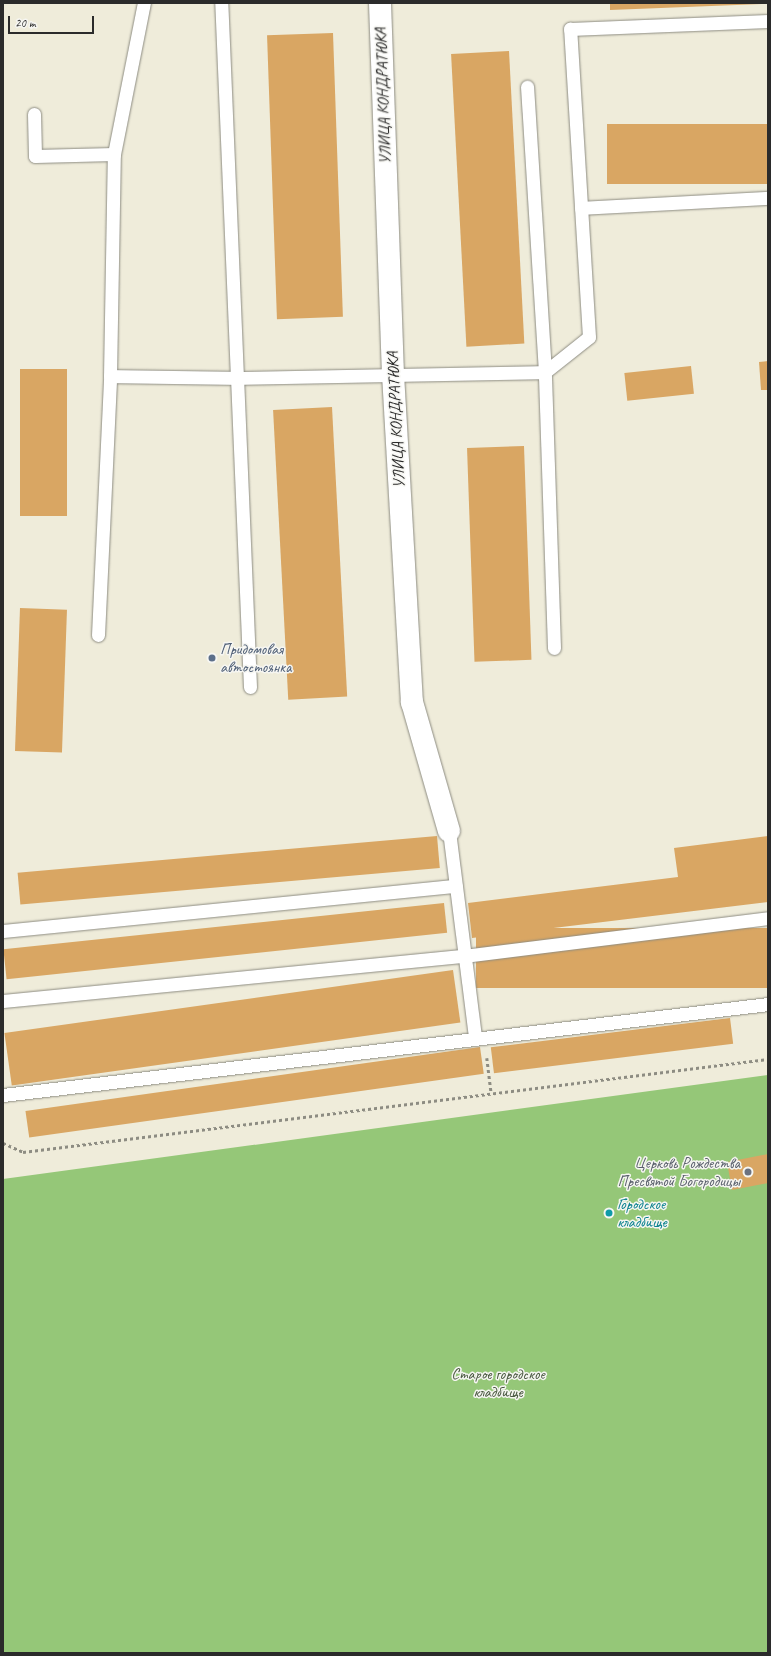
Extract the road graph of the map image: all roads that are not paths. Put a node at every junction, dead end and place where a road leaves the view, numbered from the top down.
1 (144, 3) edge
2 (221, 3) edge
3 (380, 3) edge
4 (768, 20) edge
5 (527, 87) dead end
6 (34, 114) dead end
7 (114, 154) junction
8 (768, 198) edge
9 (581, 208) junction
10 (545, 372) junction
11 (393, 374) junction
12 (110, 376) junction
13 (237, 378) junction
14 (98, 635) dead end
15 (554, 648) dead end
16 (250, 687) dead end
17 (449, 831) joint
18 (456, 886) junction
19 (768, 918) edge
20 (3, 931) edge
21 (464, 956) junction
22 (3, 1001) edge
23 (768, 1004) edge
24 (480, 1036) junction
25 (3, 1095) edge

1 - 7 lane
2 - 13 lane
3 - 11 street, УЛИЦА КОНДРАТЮКА
4 - 9 lane
5 - 10 lane
6 - 7 lane
7 - 12 lane
8 - 9 lane
9 - 10 lane
10 - 11 lane
10 - 15 lane
11 - 13 lane
11 - 17 street, УЛИЦА КОНДРАТЮКА
12 - 13 lane
12 - 14 lane
13 - 16 lane
17 - 18 lane
18 - 20 lane
18 - 21 lane
19 - 21 lane
21 - 22 lane
21 - 24 lane
23 - 24 lane
24 - 25 lane

